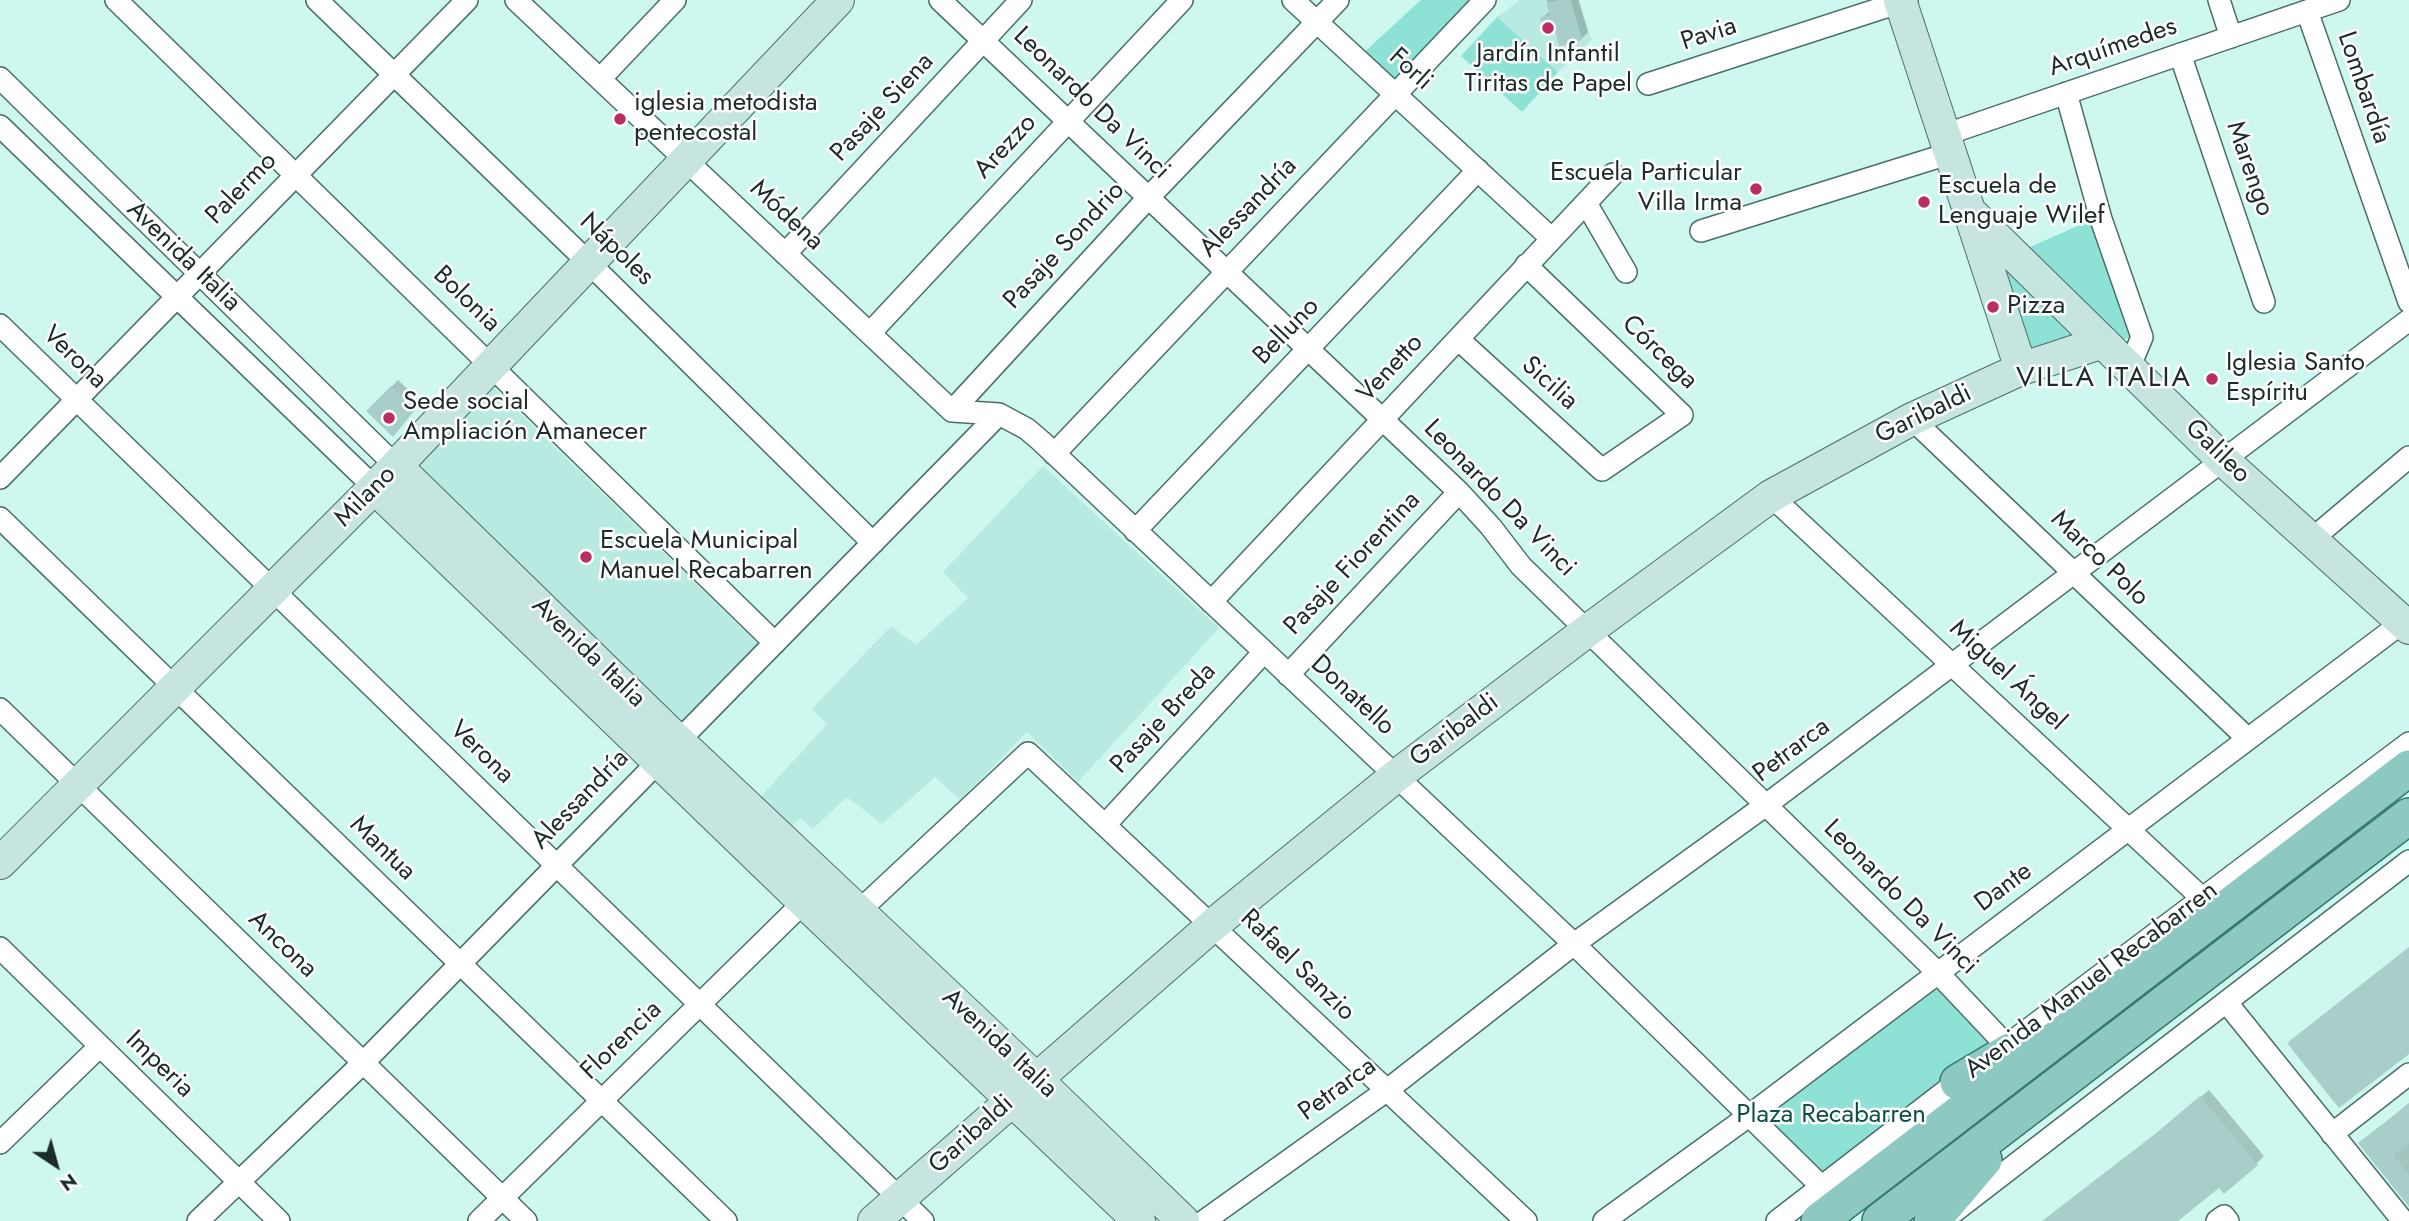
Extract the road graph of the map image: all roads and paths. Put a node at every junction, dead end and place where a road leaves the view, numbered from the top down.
1 (116, 0) edge
2 (317, 0) edge
3 (467, 0) edge
4 (675, 0) edge
5 (838, 0) edge
6 (940, 0) edge
7 (1021, 0) edge
8 (1182, 0) edge
9 (1293, 0) edge
10 (1338, 0) edge
11 (1485, 0) edge
12 (2220, 0) edge
13 (2339, 0) edge
14 (519, 1) edge
15 (1903, 1) edge
16 (2307, 11) junction
17 (1317, 22) junction
18 (2231, 37) junction
19 (983, 41) junction
20 (2180, 54) junction
21 (394, 75) junction
22 (0, 78) edge
23 (600, 79) junction
24 (1648, 84) dead end
25 (2066, 93) junction
26 (1396, 95) junction
27 (1068, 121) junction
28 (0, 126) edge
29 (1947, 144) junction
30 (686, 160) junction
31 (1478, 170) junction
32 (295, 173) junction
33 (1613, 174) dead end
34 (1149, 197) junction
35 (1586, 203) junction
36 (1970, 212) junction
37 (1701, 231) dead end
38 (1551, 238) junction
39 (785, 254) junction
40 (590, 262) junction
41 (1526, 265) junction
42 (1227, 272) junction
43 (1626, 272) dead end
44 (199, 273) junction
45 (177, 297) junction
46 (2264, 302) dead end
47 (2409, 302) edge
48 (2409, 320) edge
49 (0, 325) edge
50 (870, 333) junction
51 (1458, 338) junction
52 (2103, 342) junction
53 (1309, 350) junction
54 (492, 365) junction
55 (2129, 368) junction
56 (2021, 369) junction
57 (77, 400) junction
58 (952, 411) junction
59 (999, 414) junction
60 (1912, 419) junction
61 (1383, 420) junction
62 (1054, 454) junction
63 (2409, 457) edge
64 (2223, 460) junction
65 (1602, 470) joint
66 (386, 477) junction
67 (0, 478) edge
68 (1459, 492) junction
69 (1772, 496) junction
70 (0, 518) edge
71 (1135, 531) junction
72 (2311, 540) junction
73 (873, 543) junction
74 (2074, 573) junction
75 (273, 590) junction
76 (1211, 602) junction
77 (2406, 625) edge
78 (1587, 631) junction
79 (775, 643) junction
80 (1264, 652) junction
81 (1953, 664) junction
82 (1288, 675) junction
83 (175, 688) junction
84 (0, 709) edge
85 (2248, 739) junction
86 (2409, 743) edge
87 (668, 751) junction
88 (2409, 768) edge
89 (1396, 776) junction
90 (78, 785) junction
91 (1766, 805) junction
92 (2409, 816) edge
93 (1105, 825) junction
94 (2129, 829) junction
95 (2409, 861) edge
96 (0, 863) edge
97 (557, 865) junction
98 (2203, 899) junction
99 (804, 902) junction
100 (858, 912) junction
101 (1213, 925) junction
102 (1574, 944) junction
103 (0, 948) edge
104 (460, 964) junction
105 (2146, 971) junction
106 (1938, 973) junction
107 (2227, 1003) junction
108 (700, 1004) junction
109 (100, 1046) junction
110 (2007, 1046) junction
111 (363, 1063) junction
112 (2409, 1074) edge
113 (1035, 1078) junction
114 (1958, 1082) junction
115 (1386, 1091) junction
116 (1011, 1100) junction
117 (601, 1101) junction
118 (2024, 1112) junction
119 (1750, 1115) junction
120 (2332, 1133) junction
121 (0, 1143) edge
122 (239, 1182) junction
123 (1821, 1186) junction
124 (502, 1198) junction
125 (900, 1198) junction
126 (198, 1221) edge
127 (279, 1221) edge
128 (479, 1221) edge
129 (526, 1221) edge
130 (726, 1221) edge
131 (874, 1221) edge
132 (923, 1221) edge
133 (1139, 1221) edge
134 (1183, 1221) edge
135 (1204, 1221) edge
136 (1526, 1221) edge
137 (1604, 1221) edge
138 (1777, 1221) edge
139 (1819, 1221) edge
140 (1880, 1221) edge
141 (1932, 1221) edge
142 (1942, 1221) edge
143 (2217, 1221) edge
144 (2228, 1221) edge
145 (2403, 1221) edge

1 - 32 street, Bolonia
2 - 21 street, Nápoles
3 - 21 street, Palermo
4 - 23 street
5 - 30 street, Milano
6 - 19 street, Leonardo Da Vinci
7 - 19 street, Pasaje Siena
8 - 27 street, Arezzo
9 - 17 street, Forli
10 - 17 street, Pasaje Sondrio
11 - 26 street, Alessandría
12 - 18 street
13 - 16 street, Arquímedes
14 - 23 street, Módena
15 - 24 street, Pavia
15 - 29 street, Galileo
16 - 18 street, Arquímedes
16 - 47 street, Lombardía
17 - 26 street, Forli
17 - 34 street, Pasaje Sondrio
18 - 20 street, Arquímedes
19 - 27 street, Leonardo Da Vinci
19 - 39 street, Pasaje Siena
20 - 25 street, Arquímedes
20 - 46 street, Marengo
21 - 32 street, Palermo
21 - 40 street, Nápoles
22 - 44 street, Avenida Italia
23 - 30 street, Módena
25 - 29 street, Arquímedes
25 - 55 street
26 - 31 street, Forli
26 - 42 street, Alessandría
27 - 34 street, Leonardo Da Vinci
27 - 50 street, Arezzo
28 - 45 street, Avenida Italia
29 - 36 street, Galileo
29 - 37 street, Arquímedes
30 - 39 street, Módena
30 - 40 street, Milano
31 - 38 street, Forli
31 - 53 street, Belluno
32 - 44 street, Palermo
32 - 54 street, Bolonia
33 - 35 street, Venetto
34 - 42 street, Leonardo Da Vinci
34 - 58 street, Pasaje Sondrio
35 - 38 street, Venetto
35 - 43 street
36 - 52 street, Galileo
36 - 56 street, Galileo
38 - 41 street, Venetto
39 - 50 street, Módena
40 - 54 street, Milano
40 - 73 street, Nápoles
41 - 51 street, Venetto
41 - 65 street, Córcega
42 - 53 street, Leonardo Da Vinci
42 - 62 street, Alessandría
44 - 45 street, Palermo
44 - 66 street, Avenida Italia
45 - 57 street, Palermo
45 - 66 street, Avenida Italia
48 - 64 street, Petrarca
49 - 57 street, Verona
50 - 58 street, Módena
51 - 61 street, Venetto
51 - 65 street, Sicilia
52 - 55 street, Galileo
52 - 56 street, Garibaldi
53 - 61 street, Leonardo Da Vinci
53 - 71 street, Belluno
54 - 66 street, Milano
54 - 79 street, Bolonia
55 - 64 street, Galileo
56 - 60 street, Garibaldi
57 - 67 street, Palermo
57 - 75 street, Verona
58 - 59 street
59 - 62 street, Donatello
59 - 73 street, Alessandría
60 - 69 street, Garibaldi
60 - 74 street, Marco Polo
61 - 68 street, Leonardo Da Vinci
61 - 76 street, Venetto
62 - 71 street, Donatello
63 - 72 street
64 - 72 street, Galileo
64 - 74 street, Petrarca
66 - 75 street, Milano
66 - 87 street, Avenida Italia
68 - 78 street, Leonardo Da Vinci
68 - 82 street, Pasaje Fiorentina
69 - 78 street, Garibaldi
69 - 81 street, Miguel Ángel
70 - 83 street, Mantua
71 - 76 street, Donatello
72 - 77 street, Galileo
73 - 79 street, Alessandría
74 - 81 street, Petrarca
74 - 85 street, Marco Polo
75 - 83 street, Milano
75 - 97 street, Verona
76 - 80 street, Donatello
77 - 85 street, Dante
78 - 89 street, Garibaldi
78 - 91 street, Leonardo Da Vinci
79 - 87 street, Alessandría
80 - 82 street, Donatello
80 - 93 street, Pasaje Breda
81 - 91 street, Petrarca
81 - 94 street, Miguel Ángel
82 - 89 street, Donatello
83 - 90 street, Milano
83 - 104 street, Mantua
84 - 90 street, Ancona
85 - 94 street, Dante
86 - 98 street, Avenida Manuel Recabarren
87 - 97 street, Alessandría
87 - 99 street, Avenida Italia
87 - 100 street, Avenida Italia
88 - 105 main road, Avenida Manuel Recabarren
89 - 101 street, Garibaldi
89 - 102 street, Donatello
90 - 96 street, Milano
90 - 111 street, Ancona
91 - 102 street, Petrarca
91 - 106 street, Leonardo Da Vinci
92 - 118 main road
93 - 100 street, Rafael Sanzio
93 - 101 street, Rafael Sanzio
94 - 98 street, Miguel Ángel
94 - 106 street, Dante
95 - 107 street
97 - 104 street, Alessandría
97 - 108 street, Verona
98 - 110 street, Avenida Manuel Recabarren
99 - 108 street, Florencia
99 - 116 street, Avenida Italia
100 - 113 street, Avenida Italia
101 - 113 street, Garibaldi
101 - 115 street, Rafael Sanzio
102 - 115 street, Petrarca
102 - 119 street, Donatello
103 - 109 street, Imperia
104 - 111 street, Alessandría
104 - 117 street, Mantua
105 - 114 main road
105 - 139 main road, Avenida Manuel Recabarren
106 - 110 street, Leonardo Da Vinci
106 - 119 street, Dante
107 - 120 street
107 - 142 street
108 - 117 street, Florencia
108 - 125 street, Verona
109 - 121 street
109 - 122 street, Imperia
110 - 114 street, Avenida Manuel Recabarren
111 - 122 street, Alessandría
111 - 124 street, Ancona
112 - 120 street
113 - 116 street, Garibaldi
113 - 134 street, Avenida Italia
114 - 123 street, Avenida Manuel Recabarren
115 - 135 street, Petrarca
115 - 136 street, Rafael Sanzio
116 - 125 street, Garibaldi
116 - 133 street, Avenida Italia
117 - 124 street, Florencia
117 - 130 street, Mantua
118 - 140 main road
118 - 141 main road
119 - 123 street
119 - 137 street, Dante
120 - 145 street
122 - 126 street, Alessandría
122 - 127 street, Imperia
123 - 138 street, Avenida Manuel Recabarren
124 - 128 street, Florencia
124 - 129 street, Ancona
125 - 131 street, Garibaldi
125 - 132 street, Verona
143 - 144 street

